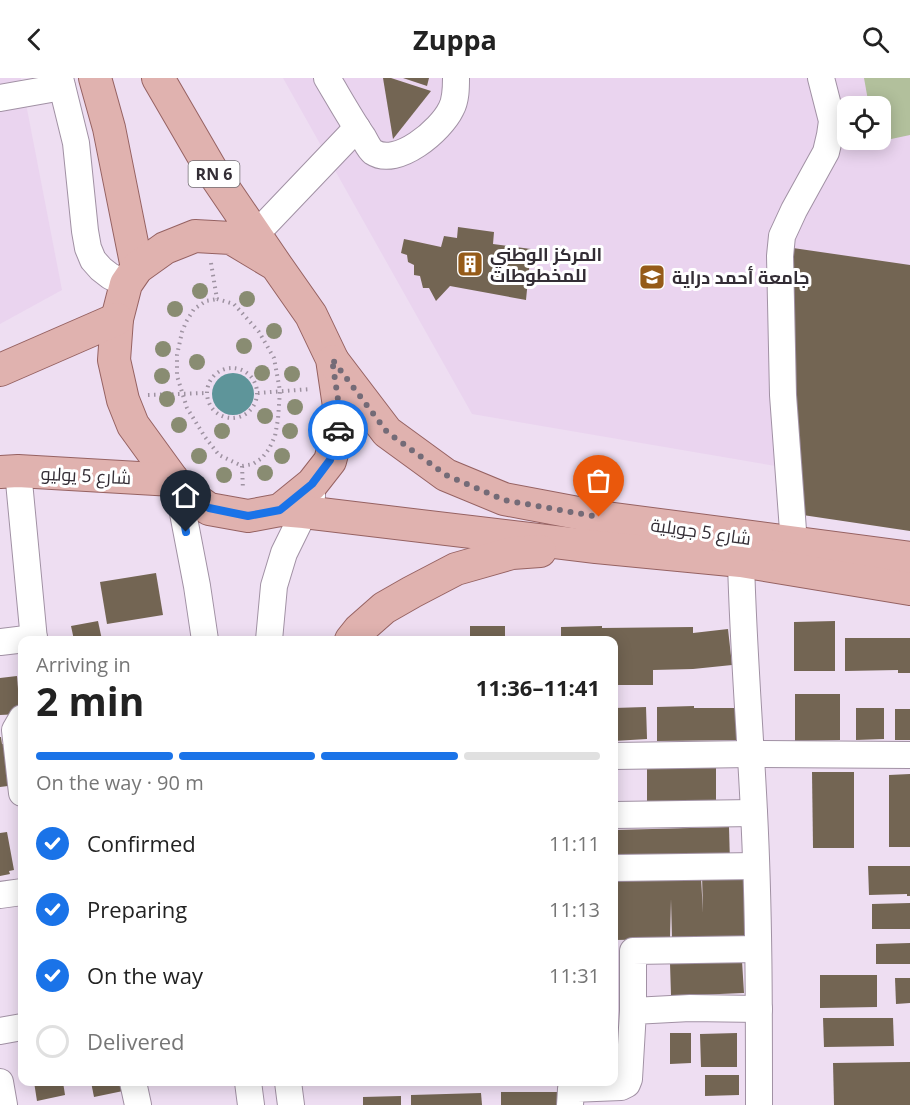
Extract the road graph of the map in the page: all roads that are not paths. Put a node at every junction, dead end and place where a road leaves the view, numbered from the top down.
1 (95, 78) edge
2 (158, 78) edge
3 (327, 78) edge
4 (456, 78) edge
5 (822, 78) edge
6 (61, 83) edge
7 (0, 98) edge
8 (357, 128) junction
9 (255, 234) junction
10 (276, 265) junction
11 (131, 276) junction
12 (117, 319) junction
13 (332, 359) junction
14 (0, 370) edge
15 (9, 471) edge
16 (175, 484) junction
17 (292, 511) junction
18 (794, 544) junction
19 (596, 547) junction
20 (910, 558) edge
21 (741, 561) junction
22 (910, 589) edge
23 (34, 636) edge
24 (204, 636) edge
25 (269, 636) edge
26 (354, 636) edge
27 (18, 640) edge
28 (0, 642) edge
29 (13, 726) edge
30 (750, 754) junction
31 (910, 754) edge
32 (618, 756) edge
33 (18, 764) edge
34 (754, 813) junction
35 (618, 815) edge
36 (756, 866) junction
37 (618, 868) edge
38 (18, 893) edge
39 (0, 895) edge
40 (758, 949) junction
41 (623, 951) edge
42 (759, 1009) junction
43 (633, 1011) junction
44 (18, 1028) edge
45 (0, 1031) edge
46 (0, 1082) edge
47 (134, 1086) edge
48 (249, 1086) edge
49 (289, 1086) edge
50 (563, 1092) edge
51 (4, 1105) edge
52 (138, 1105) edge
53 (251, 1105) edge
54 (291, 1105) edge
55 (759, 1105) edge

1 - 11 main road, RN 6
2 - 9 main road, RN 6
3 - 8 street
4 - 8 street
5 - 18 street
6 - 7 street
6 - 11 street
8 - 9 street
9 - 10 main road, RN 6
10 - 11 main road, RN 6
10 - 13 main road, RN 6
11 - 12 main road, RN 6
12 - 14 main road
12 - 16 main road, RN 6
13 - 17 main road, RN 6
13 - 18 main road, شارع 5 جويلية / RN 6
15 - 16 main road, شارع 5 يوليو
15 - 23 street
16 - 17 main road, RN 6
16 - 24 street
17 - 19 main road, شارع 5 جويلية / RN 6
17 - 25 street
18 - 20 main road, شارع 5 جويلية / RN 6
19 - 21 main road, شارع 5 جويلية / RN 6
19 - 26 main road
21 - 22 main road, شارع 5 جويلية / RN 6
21 - 30 street
27 - 28 street
29 - 33 street
30 - 31 street
30 - 32 street
30 - 34 street
34 - 35 street
34 - 36 street
36 - 37 street
36 - 40 street
38 - 39 street
40 - 41 street
40 - 42 street
41 - 43 street
42 - 43 street
42 - 55 street
43 - 50 street
44 - 45 street
46 - 51 street
47 - 52 street
48 - 53 street
49 - 54 street

